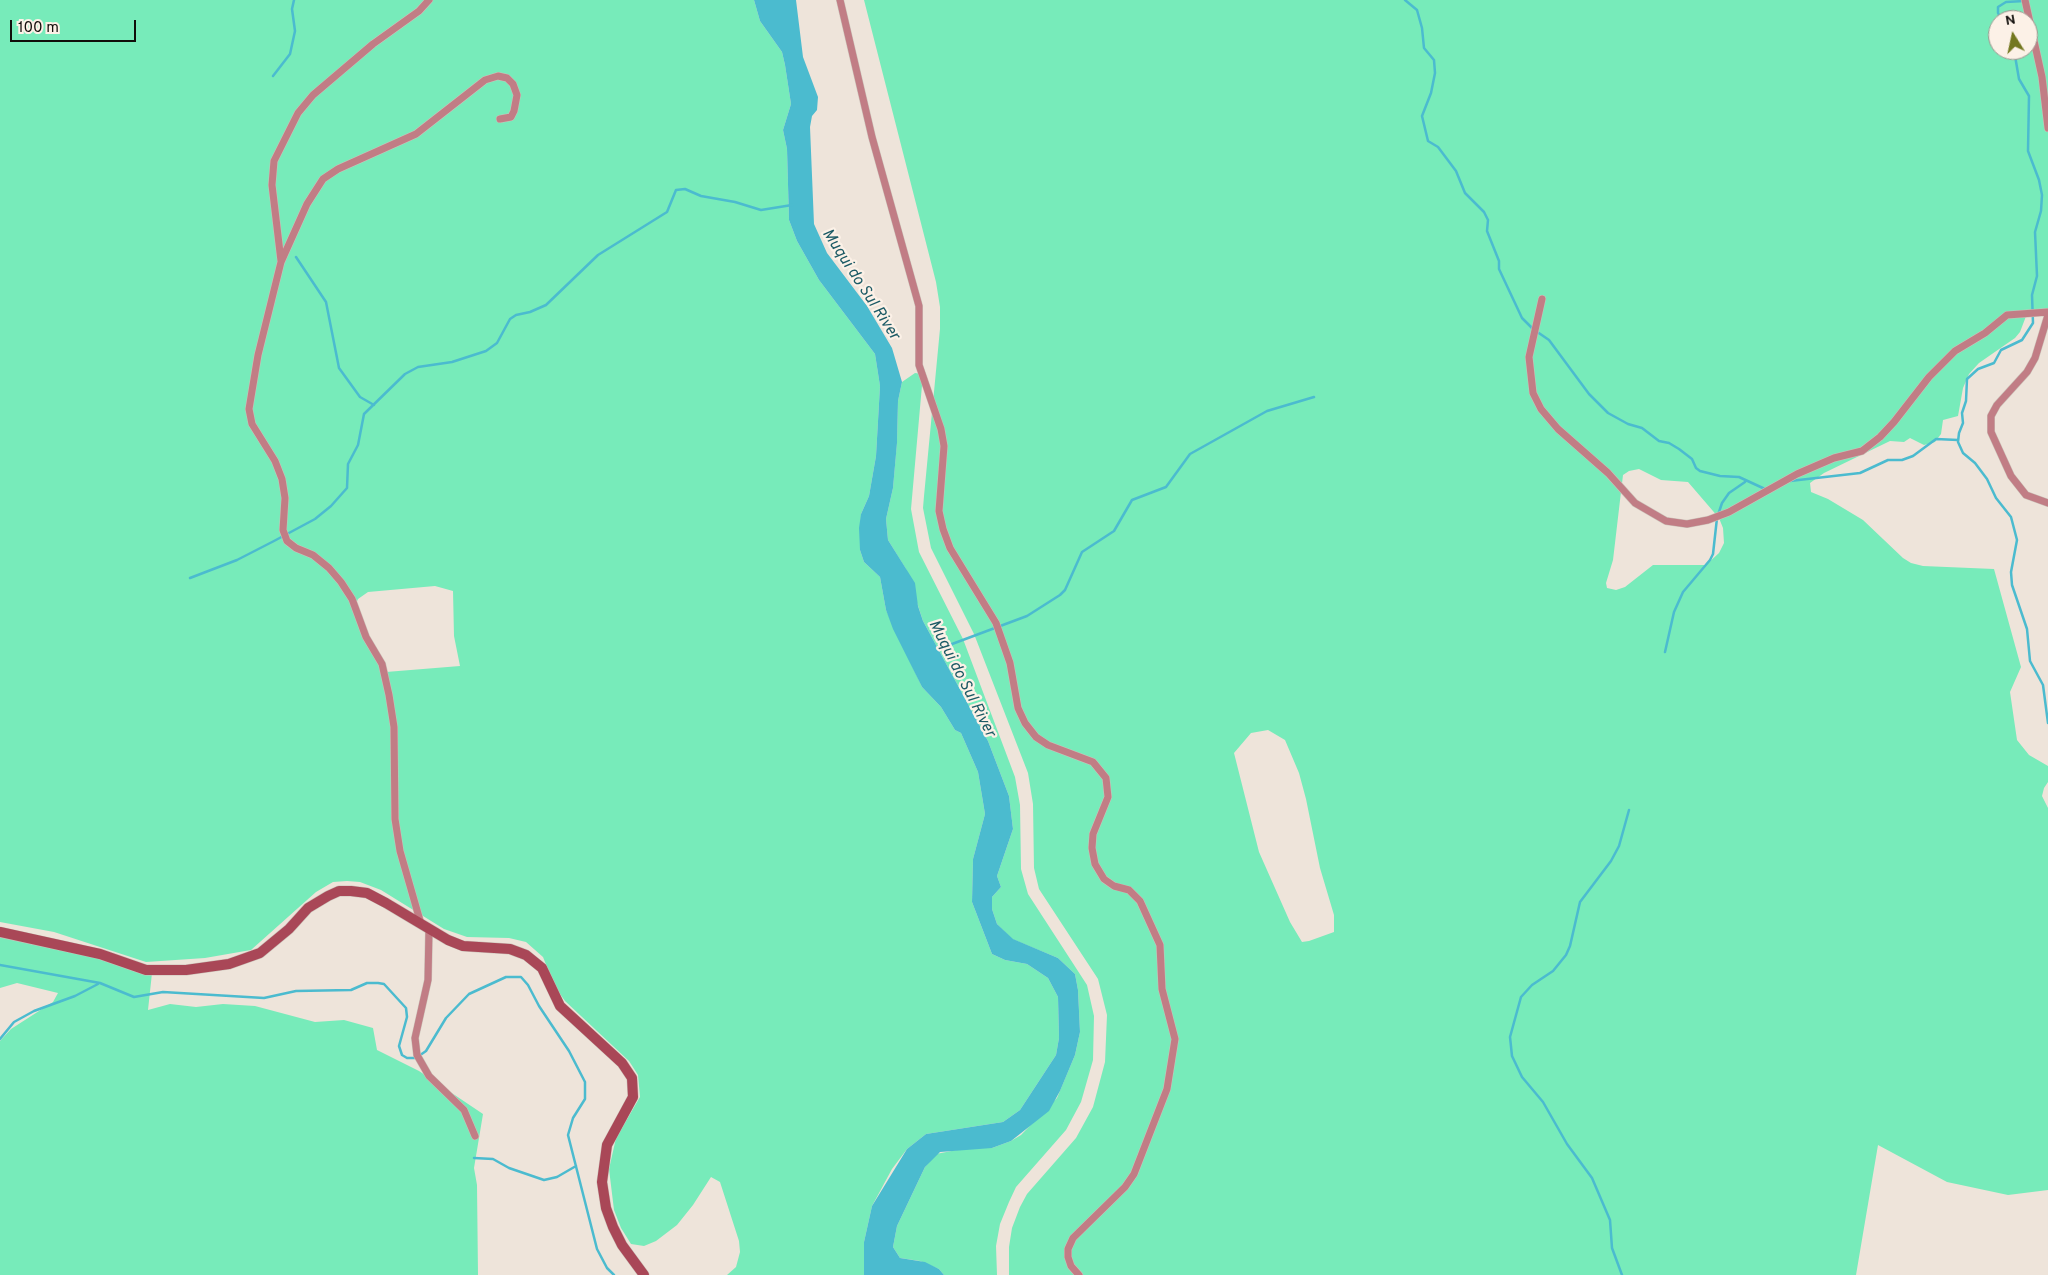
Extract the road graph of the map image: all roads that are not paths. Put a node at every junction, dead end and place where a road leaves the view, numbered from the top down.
1 (429, 0) edge
2 (840, 0) edge
3 (2026, 3) edge
4 (500, 119) dead end
5 (2048, 128) edge
6 (281, 262) junction
7 (1542, 299) dead end
8 (2048, 314) edge
9 (2048, 503) edge
10 (425, 927) junction
11 (0, 932) edge
12 (475, 1136) dead end
13 (644, 1275) edge
14 (1079, 1275) edge

1 - 6 street
2 - 14 street
3 - 5 street
4 - 6 street
6 - 10 street
7 - 8 street
8 - 9 street
10 - 11 main road
10 - 12 street
10 - 13 main road

